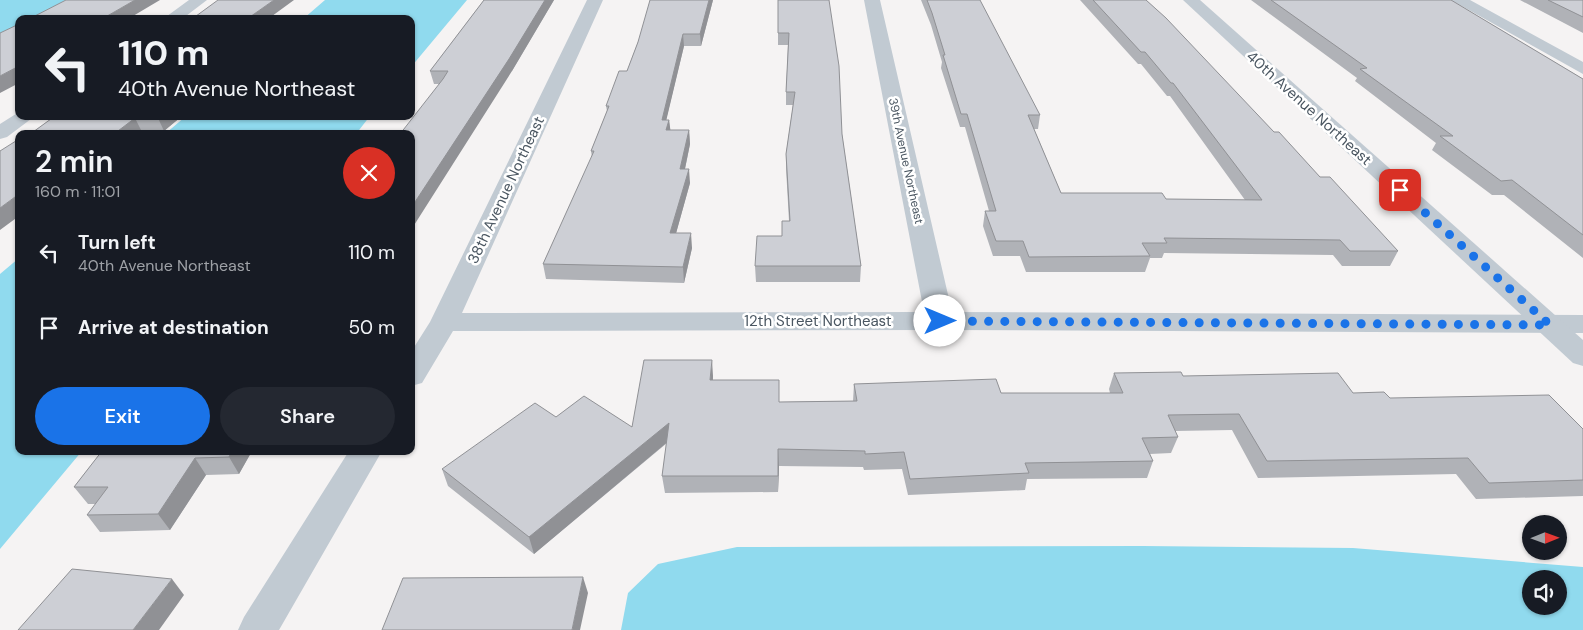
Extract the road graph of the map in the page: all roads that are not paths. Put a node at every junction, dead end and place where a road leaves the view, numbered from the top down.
1 (199, 0) edge
2 (595, 0) edge
3 (872, 0) edge
4 (1191, 0) edge
5 (1459, 0) edge
6 (177, 15) edge
7 (1583, 69) edge
8 (19, 120) edge
9 (0, 133) edge
10 (940, 321) junction
11 (444, 322) junction
12 (1583, 324) edge
13 (1550, 325) junction
14 (1583, 356) edge
15 (415, 369) edge
16 (364, 455) edge
17 (258, 630) edge

1 - 6 street
2 - 11 street, 38th Avenue Northeast
3 - 10 street, 39th Avenue Northeast
4 - 13 street, 40th Avenue Northeast
5 - 7 street
8 - 9 street
10 - 11 street, 12th Street Northeast
10 - 13 street, 12th Street Northeast
11 - 15 street, 38th Avenue Northeast
12 - 13 street, 12th Street Northeast
13 - 14 street, 40th Avenue Northeast
16 - 17 street

